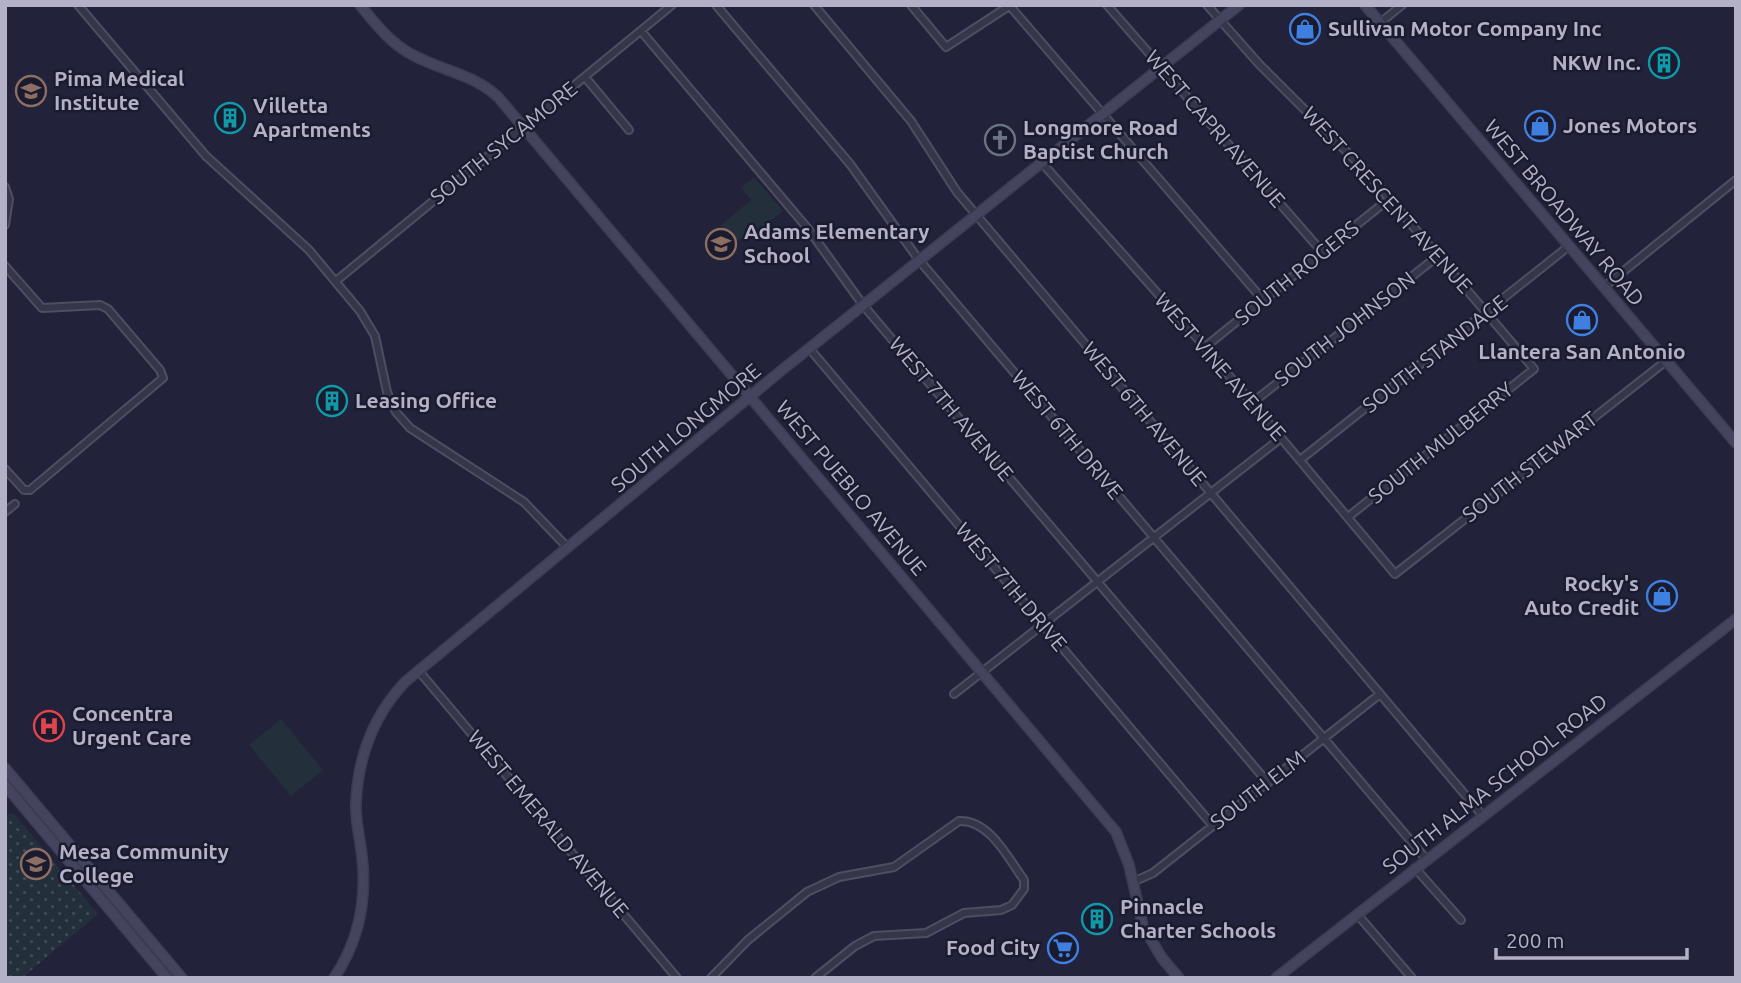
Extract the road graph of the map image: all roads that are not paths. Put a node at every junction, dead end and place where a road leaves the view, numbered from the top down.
1 (78, 5) edge
2 (360, 5) edge
3 (672, 5) edge
4 (716, 5) edge
5 (814, 5) edge
6 (911, 5) edge
7 (1107, 5) edge
8 (1207, 5) edge
9 (1239, 5) edge
10 (1366, 5) edge
11 (1402, 5) edge
12 (1009, 6) edge
13 (1220, 20) junction
14 (1380, 23) junction
15 (641, 31) junction
16 (1160, 68) junction
17 (584, 77) junction
18 (1102, 116) junction
19 (523, 127) junction
20 (629, 130) dead end
21 (1042, 164) junction
22 (1736, 180) edge
23 (5, 187) edge
24 (1390, 198) junction
25 (975, 214) junction
26 (5, 225) edge
27 (1569, 246) junction
28 (1323, 253) junction
29 (1439, 255) junction
30 (919, 260) junction
31 (5, 266) edge
32 (336, 281) junction
33 (1604, 287) junction
34 (1263, 300) junction
35 (863, 305) junction
36 (1487, 312) junction
37 (1205, 347) junction
38 (809, 348) junction
39 (1666, 361) junction
40 (1534, 369) joint
41 (751, 396) junction
42 (1252, 403) junction
43 (1281, 438) junction
44 (1736, 443) edge
45 (1300, 460) junction
46 (5, 470) edge
47 (1210, 492) junction
48 (15, 504) dead end
49 (5, 512) edge
50 (1348, 517) junction
51 (1154, 537) junction
52 (568, 548) junction
53 (1395, 574) joint
54 (1098, 582) junction
55 (1736, 619) edge
56 (1043, 625) junction
57 (418, 670) junction
58 (983, 671) junction
59 (954, 694) dead end
60 (1380, 694) junction
61 (1324, 738) junction
62 (5, 768) edge
63 (1268, 783) junction
64 (5, 785) edge
65 (1483, 816) junction
66 (1213, 826) junction
67 (1426, 859) junction
68 (1415, 868) junction
69 (1133, 882) junction
70 (1357, 914) junction
71 (1461, 920) dead end
72 (122, 925) junction
73 (179, 974) edge
74 (167, 978) edge
75 (334, 978) edge
76 (677, 978) edge
77 (711, 978) edge
78 (815, 978) edge
79 (1179, 978) edge
80 (1276, 978) edge
81 (1412, 978) edge

1 - 32 street
2 - 19 street, WEST PUEBLO AVENUE
3 - 15 street, SOUTH SYCAMORE
4 - 30 street, WEST 6TH DRIVE
5 - 25 street, WEST 6TH AVENUE
6 - 12 street
7 - 16 street, WEST CAPRI AVENUE
8 - 13 street, WEST CRESCENT AVENUE
9 - 13 street, SOUTH LONGMORE
10 - 14 street, WEST BROADWAY ROAD
11 - 14 street
12 - 18 street
13 - 16 street, SOUTH LONGMORE
13 - 24 street, WEST CRESCENT AVENUE
14 - 27 street, WEST BROADWAY ROAD
15 - 17 street, SOUTH SYCAMORE
15 - 35 street, WEST 7TH AVENUE
16 - 18 street, SOUTH LONGMORE
16 - 28 street, WEST CAPRI AVENUE
17 - 19 street, SOUTH SYCAMORE
17 - 20 street
18 - 21 street, SOUTH LONGMORE
18 - 34 street
19 - 32 street, SOUTH SYCAMORE
19 - 41 street, WEST PUEBLO AVENUE
21 - 25 street, SOUTH LONGMORE
21 - 37 street, WEST VINE AVENUE
22 - 33 street
23 - 26 street
24 - 28 street, SOUTH ROGERS
24 - 29 street, WEST CRESCENT AVENUE
25 - 30 street, SOUTH LONGMORE
25 - 47 street, WEST 6TH AVENUE
27 - 33 street, WEST BROADWAY ROAD
27 - 36 street, SOUTH STANDAGE
28 - 34 street, SOUTH ROGERS
29 - 36 street, WEST CRESCENT AVENUE
29 - 42 street, SOUTH JOHNSON
30 - 35 street, SOUTH LONGMORE
30 - 51 street, WEST 6TH DRIVE
31 - 46 street
32 - 52 street
33 - 39 street, WEST BROADWAY ROAD
34 - 37 street, SOUTH ROGERS
35 - 38 street, SOUTH LONGMORE
35 - 54 street, WEST 7TH AVENUE
36 - 40 street, WEST CRESCENT AVENUE
36 - 45 street, SOUTH STANDAGE
37 - 42 street, WEST VINE AVENUE
38 - 41 street, SOUTH LONGMORE
38 - 56 street, WEST 7TH DRIVE
39 - 44 street, WEST BROADWAY ROAD
39 - 53 street, SOUTH STEWART
40 - 50 street, SOUTH MULBERRY
41 - 52 street, SOUTH LONGMORE
41 - 58 street, WEST PUEBLO AVENUE
42 - 43 street, WEST VINE AVENUE
43 - 45 street, WEST VINE AVENUE
43 - 47 street
45 - 50 street, WEST VINE AVENUE
47 - 51 street
47 - 60 street, WEST 6TH AVENUE
48 - 49 street
50 - 53 street, WEST VINE AVENUE
51 - 54 street
51 - 61 street, WEST 6TH DRIVE
52 - 57 street, SOUTH LONGMORE
54 - 56 street
54 - 63 street, WEST 7TH AVENUE
55 - 65 street, SOUTH ALMA SCHOOL ROAD
56 - 58 street
56 - 66 street, WEST 7TH DRIVE
57 - 75 street, SOUTH LONGMORE
57 - 76 street, WEST EMERALD AVENUE
58 - 59 street
58 - 69 street, WEST PUEBLO AVENUE
60 - 61 street, SOUTH ELM
60 - 65 street, WEST 6TH AVENUE
61 - 63 street, SOUTH ELM
61 - 67 street, WEST 6TH DRIVE
62 - 73 street
63 - 66 street, SOUTH ELM
64 - 72 street
65 - 67 street, SOUTH ALMA SCHOOL ROAD
66 - 69 street, SOUTH ELM
67 - 68 street, SOUTH ALMA SCHOOL ROAD
68 - 70 street, SOUTH ALMA SCHOOL ROAD
68 - 71 street
69 - 79 street, WEST PUEBLO AVENUE
70 - 80 street, SOUTH ALMA SCHOOL ROAD
70 - 81 street
72 - 73 street
72 - 74 street
77 - 78 street

